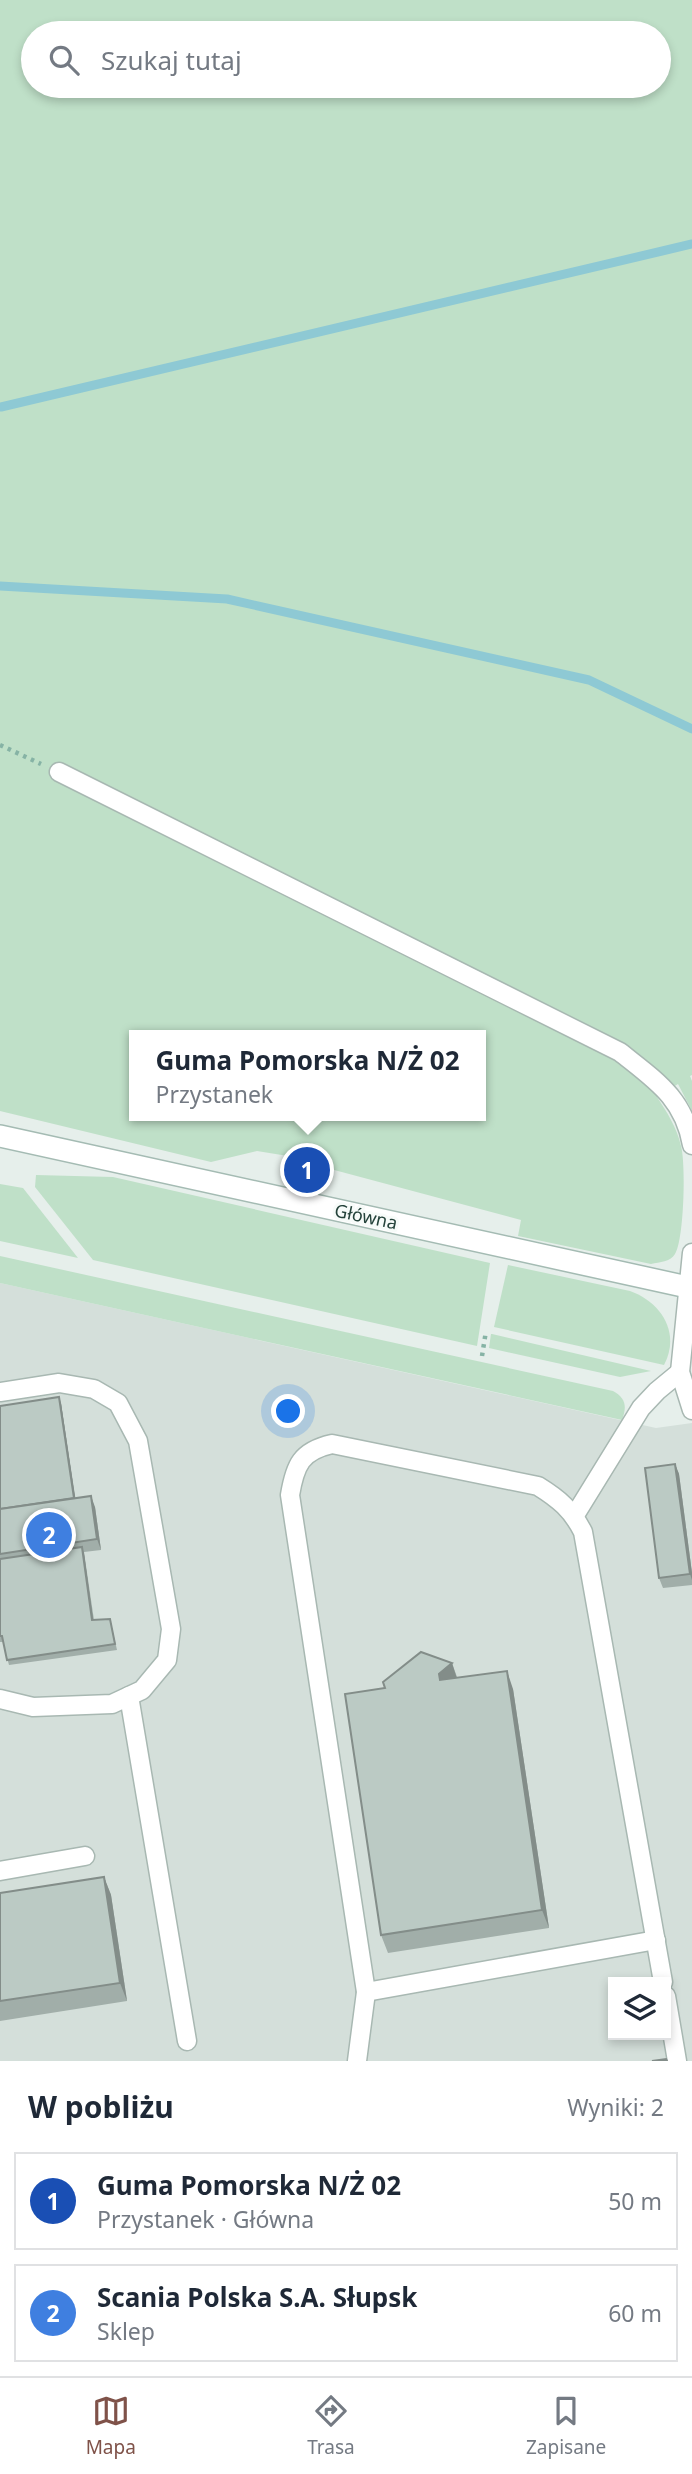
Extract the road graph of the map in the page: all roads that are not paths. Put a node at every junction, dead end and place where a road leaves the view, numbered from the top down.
1 (59, 772) road end
2 (0, 1136) edge
3 (692, 1145) edge
4 (692, 1253) edge
5 (691, 1287) edge
6 (680, 1373) junction
7 (0, 1392) edge
8 (692, 1410) edge
9 (575, 1515) junction
10 (129, 1696) junction
11 (0, 1699) edge
12 (85, 1856) dead end
13 (0, 1871) edge
14 (656, 1940) junction
15 (662, 1977) edge
16 (366, 1992) junction
17 (671, 2026) edge
18 (187, 2041) dead end
19 (357, 2061) edge
20 (677, 2061) edge

1 - 3 lane
2 - 5 main road, Główna
4 - 5 lane
5 - 6 lane
6 - 8 lane
6 - 9 lane
7 - 10 lane
9 - 14 lane
9 - 16 lane
10 - 11 lane
10 - 18 lane
12 - 13 lane
14 - 15 lane
14 - 16 lane
16 - 19 lane
17 - 20 lane

